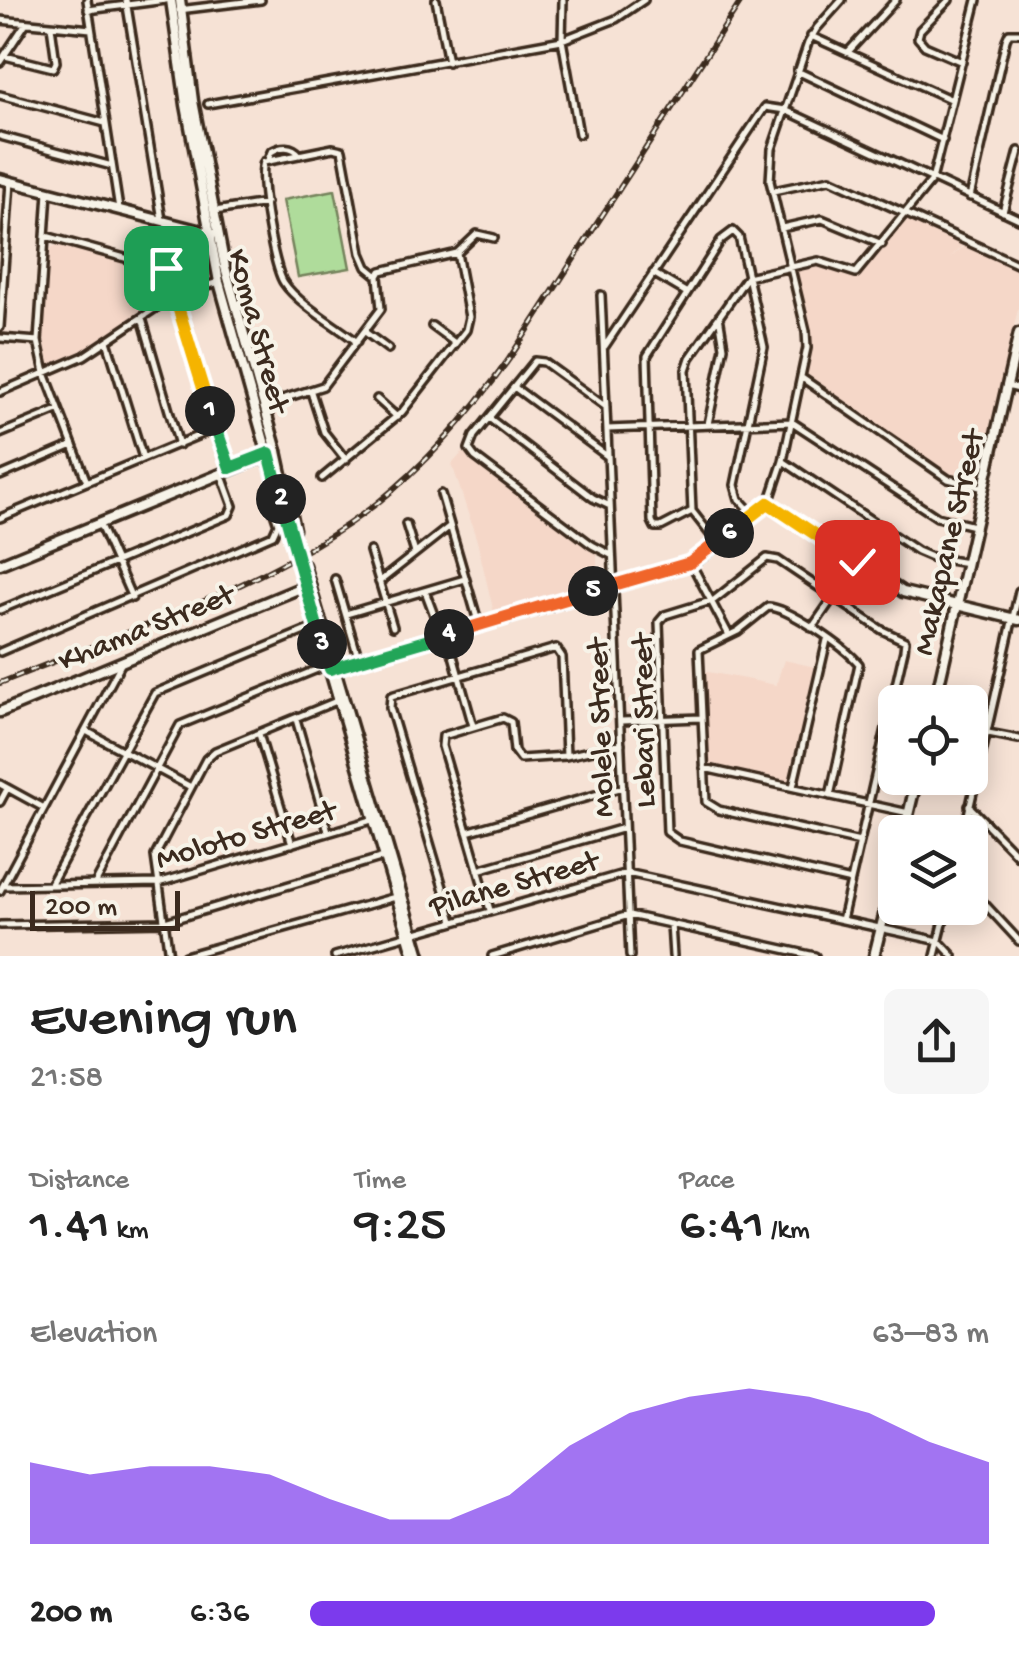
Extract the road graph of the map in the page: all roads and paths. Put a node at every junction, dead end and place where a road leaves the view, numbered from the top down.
1 (87, 0) edge
2 (168, 0) edge
3 (260, 0) edge
4 (436, 0) edge
5 (563, 0) edge
6 (644, 0) edge
7 (842, 0) edge
8 (896, 0) edge
9 (949, 0) edge
10 (974, 1) edge
11 (126, 3) edge
12 (178, 7) edge
13 (88, 10) junction
14 (0, 20) edge
15 (26, 23) junction
16 (51, 26) junction
17 (91, 29) junction
18 (1019, 33) edge
19 (812, 36) junction
20 (562, 40) junction
21 (848, 52) junction
22 (5, 56) junction
23 (0, 62) edge
24 (448, 62) junction
25 (962, 62) junction
26 (797, 71) junction
27 (0, 95) edge
28 (952, 100) junction
29 (208, 104) dead end
30 (785, 110) junction
31 (104, 123) junction
32 (578, 134) dead end
33 (0, 136) edge
34 (943, 140) junction
35 (1019, 151) edge
36 (112, 166) junction
37 (0, 180) edge
38 (932, 180) junction
39 (10, 182) junction
40 (772, 190) junction
41 (48, 192) junction
42 (970, 197) junction
43 (266, 203) junction
44 (120, 212) junction
45 (210, 212) junction
46 (1003, 212) junction
47 (908, 213) junction
48 (1019, 219) edge
49 (162, 223) junction
50 (782, 228) junction
51 (214, 234) junction
52 (46, 236) junction
53 (494, 238) dead end
54 (882, 244) junction
55 (456, 254) junction
56 (1019, 265) edge
57 (790, 266) junction
58 (653, 273) junction
59 (378, 276) junction
60 (750, 276) junction
61 (224, 281) junction
62 (686, 293) junction
63 (176, 295) junction
64 (602, 295) dead end
65 (719, 316) junction
66 (142, 318) junction
67 (432, 326) dead end
68 (0, 327) edge
69 (365, 332) junction
70 (1019, 333) edge
71 (0, 338) edge
72 (38, 342) junction
73 (107, 342) junction
74 (357, 342) junction
75 (455, 343) junction
76 (605, 347) junction
77 (388, 350) dead end
78 (45, 373) junction
79 (802, 378) junction
80 (1007, 386) junction
81 (514, 387) junction
82 (1019, 388) edge
83 (0, 392) edge
84 (311, 392) junction
85 (376, 399) dead end
86 (260, 406) junction
87 (606, 407) junction
88 (58, 410) junction
89 (397, 416) junction
90 (489, 418) junction
91 (748, 422) junction
92 (792, 422) junction
93 (708, 424) junction
94 (687, 426) junction
95 (648, 427) junction
96 (215, 429) junction
97 (607, 429) junction
98 (0, 434) edge
99 (179, 444) junction
100 (73, 445) junction
101 (273, 452) junction
102 (608, 456) junction
103 (143, 459) junction
104 (346, 460) junction
105 (783, 461) junction
106 (230, 468) junction
107 (220, 473) junction
108 (0, 476) edge
109 (322, 478) dead end
110 (87, 482) junction
111 (282, 486) junction
112 (984, 488) junction
113 (441, 494) dead end
114 (768, 503) junction
115 (610, 506) junction
116 (692, 511) junction
117 (752, 513) junction
118 (0, 518) edge
119 (100, 523) junction
120 (406, 524) dead end
121 (450, 526) junction
122 (975, 526) junction
123 (717, 543) junction
124 (370, 551) dead end
125 (415, 553) junction
126 (612, 556) junction
127 (116, 562) junction
128 (857, 562) junction
129 (690, 563) junction
130 (967, 563) junction
131 (0, 564) edge
132 (335, 579) dead end
133 (466, 579) junction
134 (379, 582) junction
135 (307, 585) junction
136 (614, 586) junction
137 (425, 591) junction
138 (1019, 592) edge
139 (834, 596) junction
140 (132, 598) junction
141 (710, 602) junction
142 (386, 603) junction
143 (958, 606) junction
144 (0, 610) edge
145 (346, 614) junction
146 (434, 615) dead end
147 (1016, 620) edge
148 (319, 625) junction
149 (479, 625) junction
150 (393, 627) dead end
151 (812, 628) junction
152 (447, 634) junction
153 (729, 636) junction
154 (828, 640) junction
155 (0, 652) edge
156 (360, 660) junction
157 (123, 662) junction
158 (332, 666) junction
159 (458, 675) junction
160 (939, 685) edge
161 (341, 699) junction
162 (0, 712) edge
163 (702, 718) junction
164 (296, 719) junction
165 (662, 720) junction
166 (621, 721) junction
167 (472, 726) junction
168 (988, 729) edge
169 (86, 731) junction
170 (988, 733) edge
171 (259, 734) junction
172 (1019, 740) edge
173 (621, 744) junction
174 (122, 750) junction
175 (566, 756) junction
176 (704, 768) junction
177 (155, 769) junction
178 (0, 784) edge
179 (190, 787) junction
180 (623, 787) junction
181 (793, 787) junction
182 (8, 789) junction
183 (914, 795) edge
184 (973, 795) edge
185 (830, 796) junction
186 (0, 802) edge
187 (868, 805) junction
188 (970, 806) junction
189 (44, 808) junction
190 (909, 814) joint
191 (968, 815) edge
192 (376, 819) junction
193 (624, 828) junction
194 (329, 832) junction
195 (467, 832) junction
196 (860, 842) junction
197 (292, 844) junction
198 (387, 856) junction
199 (1019, 856) edge
200 (478, 870) junction
201 (627, 872) junction
202 (850, 881) junction
203 (158, 883) junction
204 (95, 884) junction
205 (50, 885) junction
206 (1, 888) edge
207 (399, 896) junction
208 (988, 907) edge
209 (490, 910) junction
210 (629, 914) junction
211 (842, 920) junction
212 (165, 922) junction
213 (453, 922) junction
214 (671, 924) junction
215 (0, 925) edge
216 (882, 925) edge
217 (943, 925) edge
218 (881, 929) junction
219 (410, 934) junction
220 (939, 941) junction
221 (1019, 941) edge
222 (170, 956) edge
223 (185, 956) edge
224 (335, 956) edge
225 (417, 956) edge
226 (492, 956) edge
227 (630, 956) edge
228 (672, 956) edge
229 (815, 956) edge
230 (874, 956) edge
231 (935, 956) edge
232 (953, 956) edge

1 - 13 street
2 - 11 street
2 - 12 street, Koma Street
3 - 12 street
4 - 24 street
5 - 20 street
6 - 20 street
7 - 19 street
8 - 21 street
9 - 25 street
10 - 25 street
11 - 13 street
11 - 49 street
12 - 45 street, Koma Street
13 - 17 street
14 - 15 street
15 - 16 street
15 - 22 street
16 - 17 street
16 - 22 street
17 - 31 street
18 - 42 street
19 - 21 street
19 - 26 street
20 - 24 street
20 - 32 street
21 - 28 street
22 - 23 street
24 - 29 street
25 - 28 street
26 - 30 street
26 - 34 street
27 - 31 street
28 - 34 street
30 - 38 street
30 - 40 street
30 - 58 street
31 - 36 street
33 - 36 street
34 - 38 street
35 - 46 street
36 - 44 street
37 - 39 street
38 - 42 street
38 - 47 street
39 - 41 street
39 - 68 street
40 - 47 street
40 - 50 street
41 - 44 street
41 - 52 street
42 - 46 street
43 - 45 street
43 - 59 street
43 - 74 street
44 - 49 street
45 - 51 street, Koma Street
46 - 48 street
47 - 54 street
47 - 56 street
49 - 51 street
50 - 54 street
50 - 57 street
51 - 61 street, Koma Street
52 - 63 street
52 - 72 street
53 - 55 street
54 - 57 street
55 - 59 street
55 - 75 street
57 - 60 street
57 - 79 street
58 - 62 street
58 - 76 street
59 - 69 street
60 - 62 street
60 - 65 street
60 - 91 street
61 - 63 street
61 - 86 street, Koma Street
62 - 95 street
63 - 66 street
63 - 96 street
64 - 76 street, Molele Street
65 - 93 street
65 - 94 street
66 - 73 street
66 - 99 street
67 - 75 street
69 - 74 street
69 - 77 street
70 - 80 street, Makapane Street
71 - 72 street
72 - 78 street
73 - 78 street
73 - 103 street
74 - 84 street
75 - 89 street
76 - 87 street, Molele Street
78 - 83 street
78 - 88 street
79 - 92 street
79 - 112 street
80 - 82 street
80 - 112 street, Makapane Street
81 - 87 street
81 - 90 street
81 - 102 street
84 - 86 street
84 - 104 street
85 - 89 street
86 - 101 street, Koma Street
87 - 97 street, Molele Street
88 - 98 street
88 - 100 street
89 - 104 street
90 - 115 street
90 - 126 street
91 - 92 street
91 - 93 street
91 - 117 street
92 - 105 street
92 - 122 street
93 - 94 street
94 - 95 street
94 - 116 street
95 - 97 street
95 - 116 street
96 - 99 street
96 - 106 street
97 - 102 street, Molele Street
99 - 103 street
100 - 108 street
100 - 110 street
101 - 106 street
101 - 111 street, Koma Street
102 - 115 street, Molele Street
103 - 110 street
104 - 109 street
105 - 114 street
105 - 130 street
106 - 107 street
107 - 119 street
107 - 127 street
110 - 118 street
111 - 135 street, Koma Street, bridge
111 - 140 street
112 - 122 street, Makapane Street
113 - 121 street
114 - 117 street
114 - 128 street
115 - 126 street, Molele Street
116 - 123 street
117 - 123 street
119 - 127 street
119 - 131 street
120 - 125 street
121 - 125 street
121 - 133 street
122 - 130 street, Makapane Street
123 - 129 street
124 - 134 street
125 - 134 street
126 - 136 street, Molele Street
127 - 140 street
127 - 144 street
128 - 139 street
128 - 143 street
129 - 136 street
129 - 141 street
130 - 143 street, Makapane Street
132 - 145 street
133 - 137 street
133 - 149 street
134 - 142 street
135 - 148 street, Koma Street
135 - 157 street, Khama Street
136 - 149 street
136 - 166 street, Molele Street
137 - 142 street
137 - 146 street
138 - 147 street
139 - 141 street, Lebari Street
139 - 151 street
139 - 187 street
140 - 155 street
141 - 153 street
141 - 165 street, Lebari Street
142 - 145 street
142 - 150 street
143 - 147 street
143 - 160 street, Makapane Street
145 - 156 street
147 - 168 street
148 - 158 street, Koma Street
148 - 174 street
149 - 152 street
151 - 153 street
151 - 154 street
152 - 156 street
152 - 159 street
153 - 163 street
154 - 181 street
154 - 185 street
156 - 158 street
157 - 162 street, Khama Street
157 - 169 street
158 - 161 street, Koma Street
158 - 177 street
159 - 167 street
159 - 175 street
159 - 213 street
161 - 164 street
161 - 192 street, Koma Street
163 - 165 street
163 - 176 street
164 - 171 street
164 - 194 street
165 - 166 street
165 - 202 street, Lebari Street
166 - 173 street, Molele Street
167 - 175 street
167 - 195 street
169 - 174 street
169 - 189 street
170 - 172 street
171 - 179 street
171 - 197 street
173 - 175 street
173 - 180 street, Molele Street
174 - 177 street
174 - 205 street
176 - 181 street
176 - 196 street
177 - 179 street
177 - 204 street
178 - 182 street
179 - 203 street
180 - 193 street, Molele Street
180 - 195 street
181 - 185 street
182 - 186 street
182 - 189 street
183 - 190 street
184 - 188 street
185 - 187 street
187 - 190 street
187 - 196 street
188 - 191 street
188 - 199 street
189 - 206 street
192 - 194 street, Moloto Street
192 - 198 street, Koma Street
193 - 200 street
193 - 201 street, Molele Street
194 - 197 street, Moloto Street
195 - 200 street
196 - 202 street
197 - 203 street, Moloto Street
198 - 207 street, Koma Street
198 - 212 street
200 - 209 street
201 - 209 street, Pilane Street
201 - 210 street, Molele Street
201 - 211 street, Pilane Street
202 - 211 street
203 - 204 street, Moloto Street
203 - 212 street
204 - 205 street, Moloto Street
205 - 206 street, Moloto Street
207 - 219 street, Koma Street
207 - 223 street
208 - 221 street
209 - 213 street, Pilane Street
210 - 214 street
210 - 226 street
210 - 227 street, Molele Street
211 - 218 street, Pilane Street
212 - 215 street
212 - 222 street
213 - 219 street, Pilane Street
214 - 228 street
214 - 229 street
216 - 218 street
217 - 220 street
218 - 220 street, Pilane Street
218 - 230 street
219 - 224 street, Pilane Street
219 - 225 street, Koma Street
220 - 231 street
220 - 232 street

